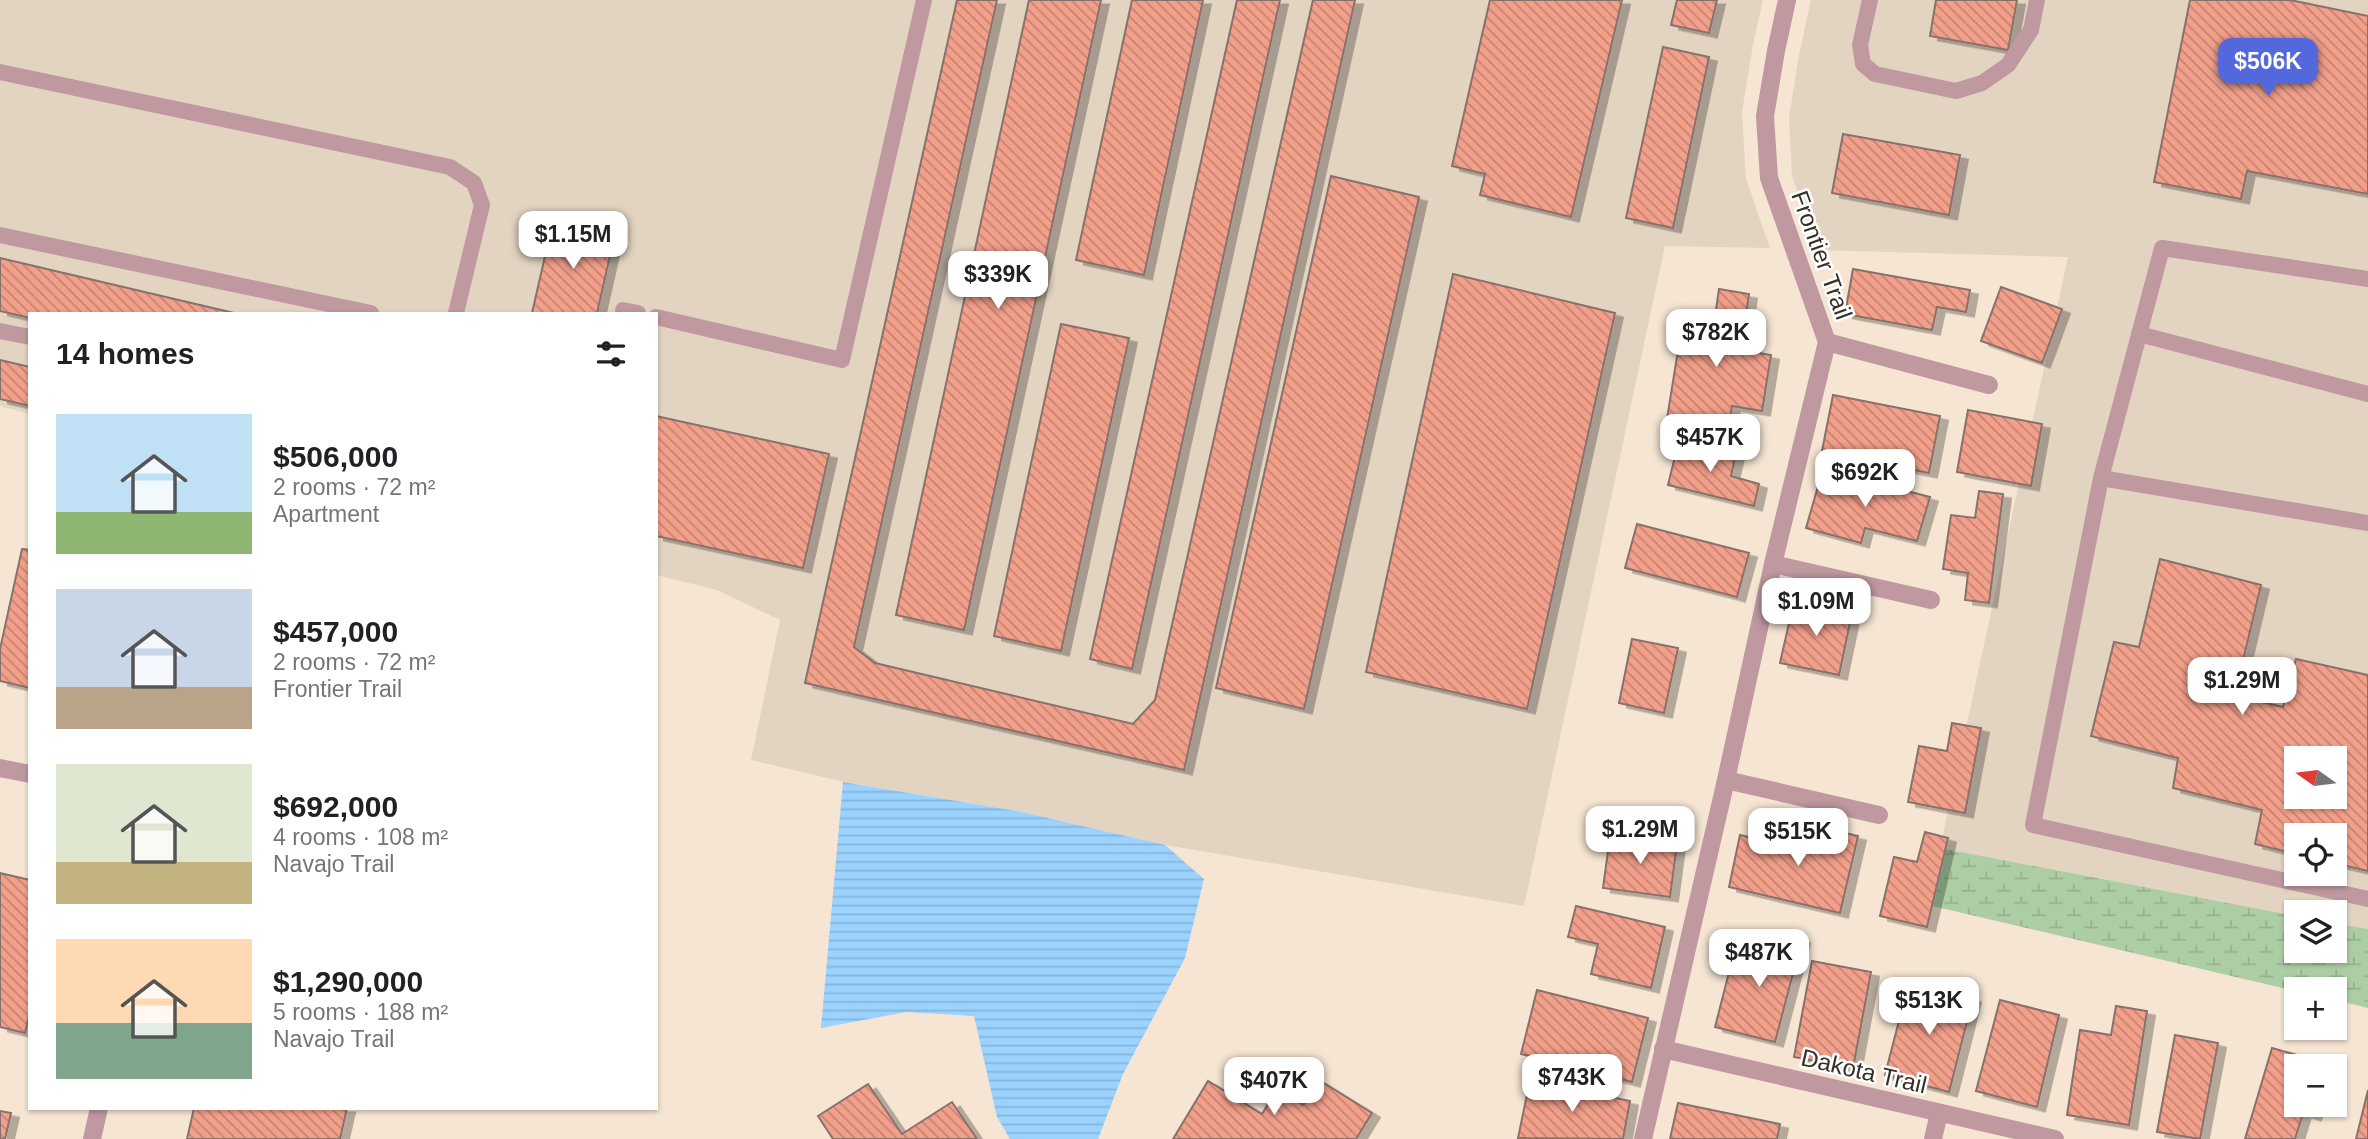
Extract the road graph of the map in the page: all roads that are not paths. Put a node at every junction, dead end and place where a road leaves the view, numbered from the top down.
1 (924, 0) edge
2 (1787, 0) edge
3 (1870, 0) edge
4 (2037, 0) edge
5 (0, 72) edge
6 (0, 235) edge
7 (2368, 279) edge
8 (366, 312) edge
9 (456, 312) edge
10 (658, 317) edge
11 (0, 331) edge
12 (2139, 334) junction
13 (28, 337) edge
14 (1827, 342) junction
15 (1989, 384) dead end
16 (2368, 394) edge
17 (2101, 478) junction
18 (2368, 523) edge
19 (1773, 564) junction
20 (1931, 600) dead end
21 (0, 768) edge
22 (28, 774) edge
23 (1726, 780) junction
24 (1879, 815) dead end
25 (2368, 899) edge
26 (1663, 1049) junction
27 (99, 1110) edge
28 (1939, 1113) junction
29 (92, 1139) edge
30 (1643, 1139) edge
31 (1933, 1139) edge
32 (2055, 1139) edge

1 - 10 lane
2 - 14 street, Frontier Trail
3 - 4 lane
5 - 9 lane
6 - 8 lane
7 - 12 lane
11 - 13 lane
12 - 16 lane
12 - 17 lane
14 - 15 street
14 - 19 street, Frontier Trail
17 - 18 lane
17 - 25 lane
19 - 20 street
19 - 23 street, Frontier Trail
21 - 22 street
23 - 24 street
23 - 26 street, Frontier Trail
26 - 28 street, Dakota Trail
26 - 30 street, Frontier Trail
27 - 29 street
28 - 31 street
28 - 32 street, Dakota Trail

